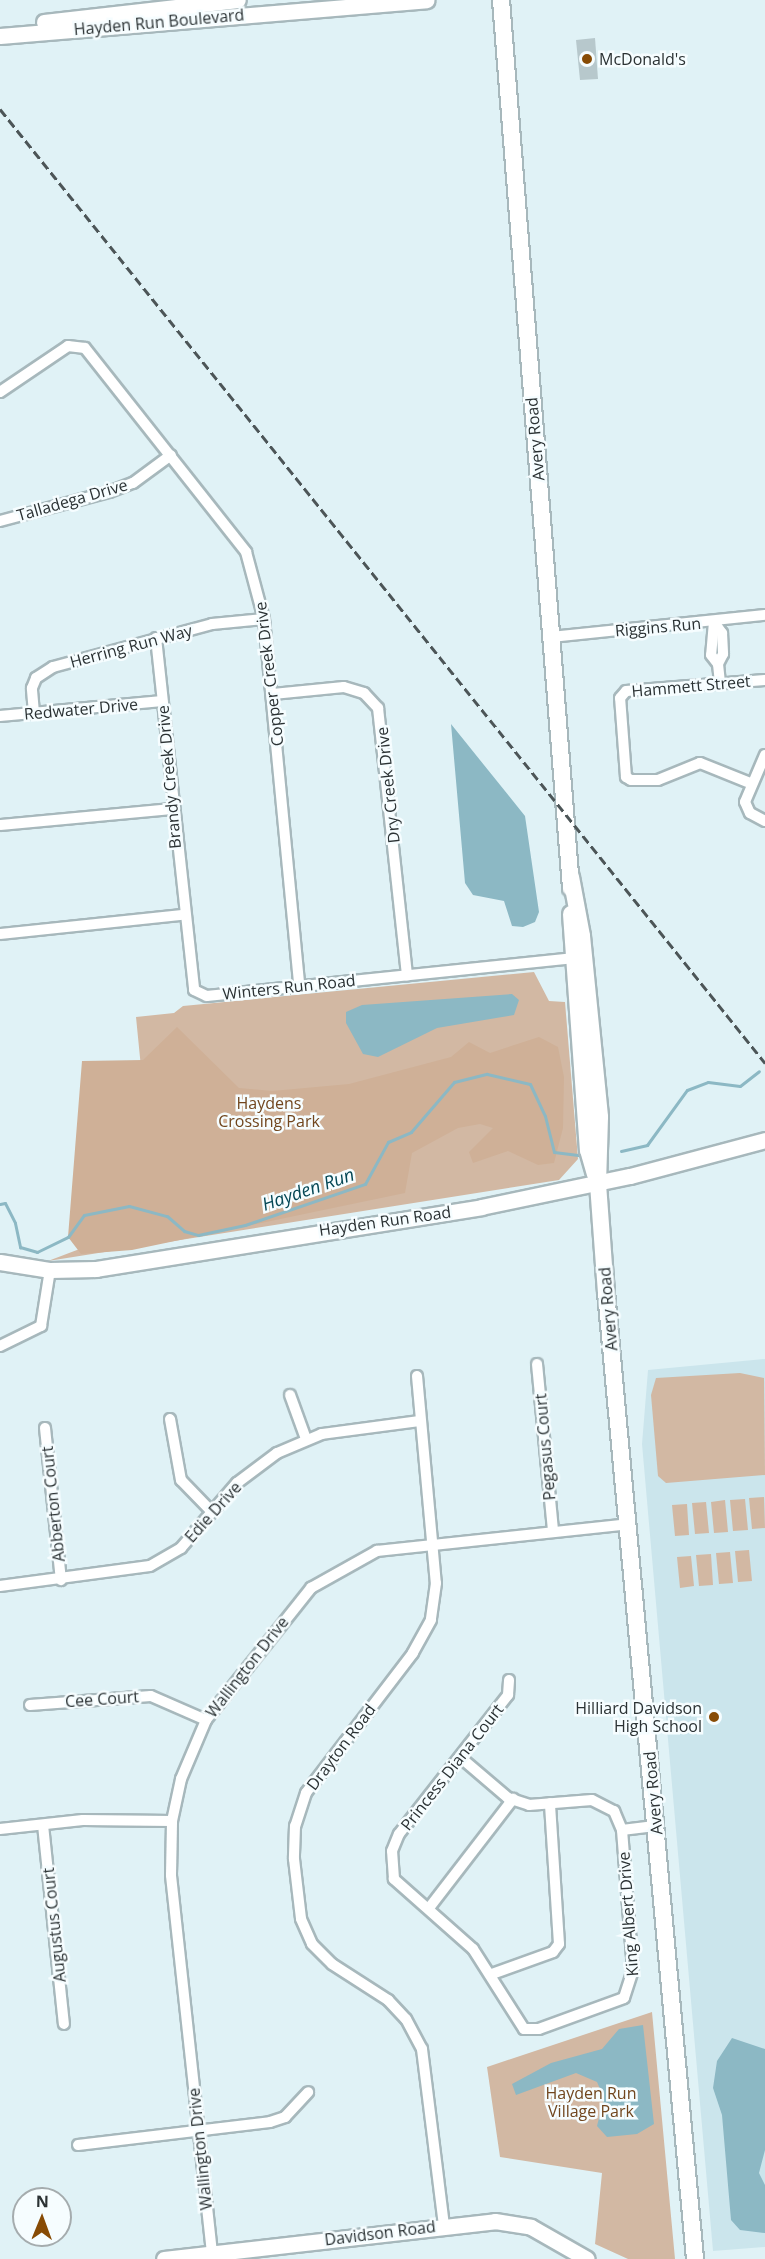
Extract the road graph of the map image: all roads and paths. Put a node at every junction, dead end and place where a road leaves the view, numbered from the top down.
1 (238, 0) edge
2 (426, 0) edge
3 (501, 0) edge
4 (0, 27) edge
5 (0, 36) edge
6 (0, 392) edge
7 (171, 455) junction
8 (0, 521) edge
9 (765, 615) edge
10 (264, 619) junction
11 (714, 622) junction
12 (156, 638) junction
13 (551, 638) junction
14 (765, 680) edge
15 (720, 683) junction
16 (273, 694) junction
17 (162, 701) junction
18 (34, 713) junction
19 (0, 716) edge
20 (765, 755) edge
21 (750, 783) junction
22 (172, 809) junction
23 (765, 821) edge
24 (0, 825) edge
25 (571, 877) junction
26 (182, 915) junction
27 (0, 934) edge
28 (572, 958) junction
29 (407, 975) junction
30 (299, 986) junction
31 (765, 1140) edge
32 (598, 1184) junction
33 (0, 1262) edge
34 (50, 1270) junction
35 (0, 1346) edge
36 (537, 1364) dead end
37 (417, 1376) dead end
38 (290, 1395) dead end
39 (170, 1419) dead end
40 (420, 1421) junction
41 (45, 1428) dead end
42 (306, 1439) junction
43 (211, 1511) junction
44 (628, 1524) junction
45 (553, 1531) junction
46 (433, 1543) junction
47 (61, 1580) junction
48 (0, 1586) edge
49 (509, 1680) dead end
50 (30, 1705) dead end
51 (206, 1720) junction
52 (460, 1757) junction
53 (513, 1799) junction
54 (550, 1803) junction
55 (172, 1821) junction
56 (43, 1825) junction
57 (656, 1826) junction
58 (0, 1829) edge
59 (622, 1830) junction
60 (429, 1908) junction
61 (492, 1974) junction
62 (64, 2024) dead end
63 (524, 2029) joint
64 (308, 2092) dead end
65 (198, 2130) junction
66 (78, 2145) dead end
67 (444, 2226) junction
68 (212, 2253) junction
69 (164, 2259) edge
70 (588, 2259) edge
71 (695, 2259) edge

1 - 4 main road, Hayden Run Boulevard
2 - 5 main road, Hayden Run Boulevard
3 - 13 main road, Avery Road
6 - 7 street, Copper Creek Drive
7 - 8 street, Talladega Drive
7 - 10 street, Copper Creek Drive
9 - 11 street, Riggins Run
10 - 12 street, Herring Run Way
10 - 16 street, Copper Creek Drive
11 - 13 street, Riggins Run
11 - 15 street
12 - 17 street, Brandy Creek Drive
12 - 18 street, Herring Run Way
13 - 25 main road, Avery Road
14 - 15 street, Hammett Street
15 - 21 street, Hammett Street
16 - 29 street, Dry Creek Drive
16 - 30 street, Copper Creek Drive
17 - 18 street, Redwater Drive
17 - 22 street, Brandy Creek Drive
18 - 19 street, Redwater Drive
20 - 21 street
21 - 23 street
22 - 24 street
22 - 26 street, Brandy Creek Drive
25 - 28 main road, Avery Road
25 - 32 main road, Avery Road
26 - 27 street
26 - 30 street, Winters Run Road
28 - 29 street, Winters Run Road
28 - 32 main road, Avery Road
29 - 30 street, Winters Run Road
31 - 32 main road, Hayden Run Road
32 - 34 main road, Hayden Run Road
32 - 44 main road, Avery Road
33 - 34 main road, Hayden Run Road
34 - 35 street
36 - 45 street, Pegasus Court
37 - 40 street, Drayton Road
38 - 42 street
39 - 43 street
40 - 42 street, Edie Drive
40 - 46 street, Drayton Road
41 - 47 street, Abberton Court
42 - 43 street, Edie Drive
43 - 47 street, Edie Drive
44 - 45 street, Wallington Drive
44 - 57 main road, Avery Road
45 - 46 street, Wallington Drive
46 - 51 street, Wallington Drive
46 - 67 street, Drayton Road
47 - 48 street, Edie Drive
49 - 52 street, Princess Diana Court
50 - 51 street, Cee Court
51 - 55 street, Wallington Drive
52 - 53 street
52 - 60 street, Princess Diana Court
53 - 54 street
53 - 60 street
54 - 59 street
54 - 61 street
55 - 56 street
55 - 65 street, Wallington Drive
56 - 58 street
56 - 62 street, Augustus Court
57 - 59 street, King Albert Drive
57 - 71 main road, Avery Road
59 - 63 street, King Albert Drive
60 - 61 street, Princess Diana Court
61 - 63 street, Princess Diana Court
64 - 65 street
65 - 66 street
65 - 68 street, Wallington Drive
67 - 68 main road, Davidson Road
67 - 70 main road, Davidson Road
68 - 69 main road, Davidson Road

